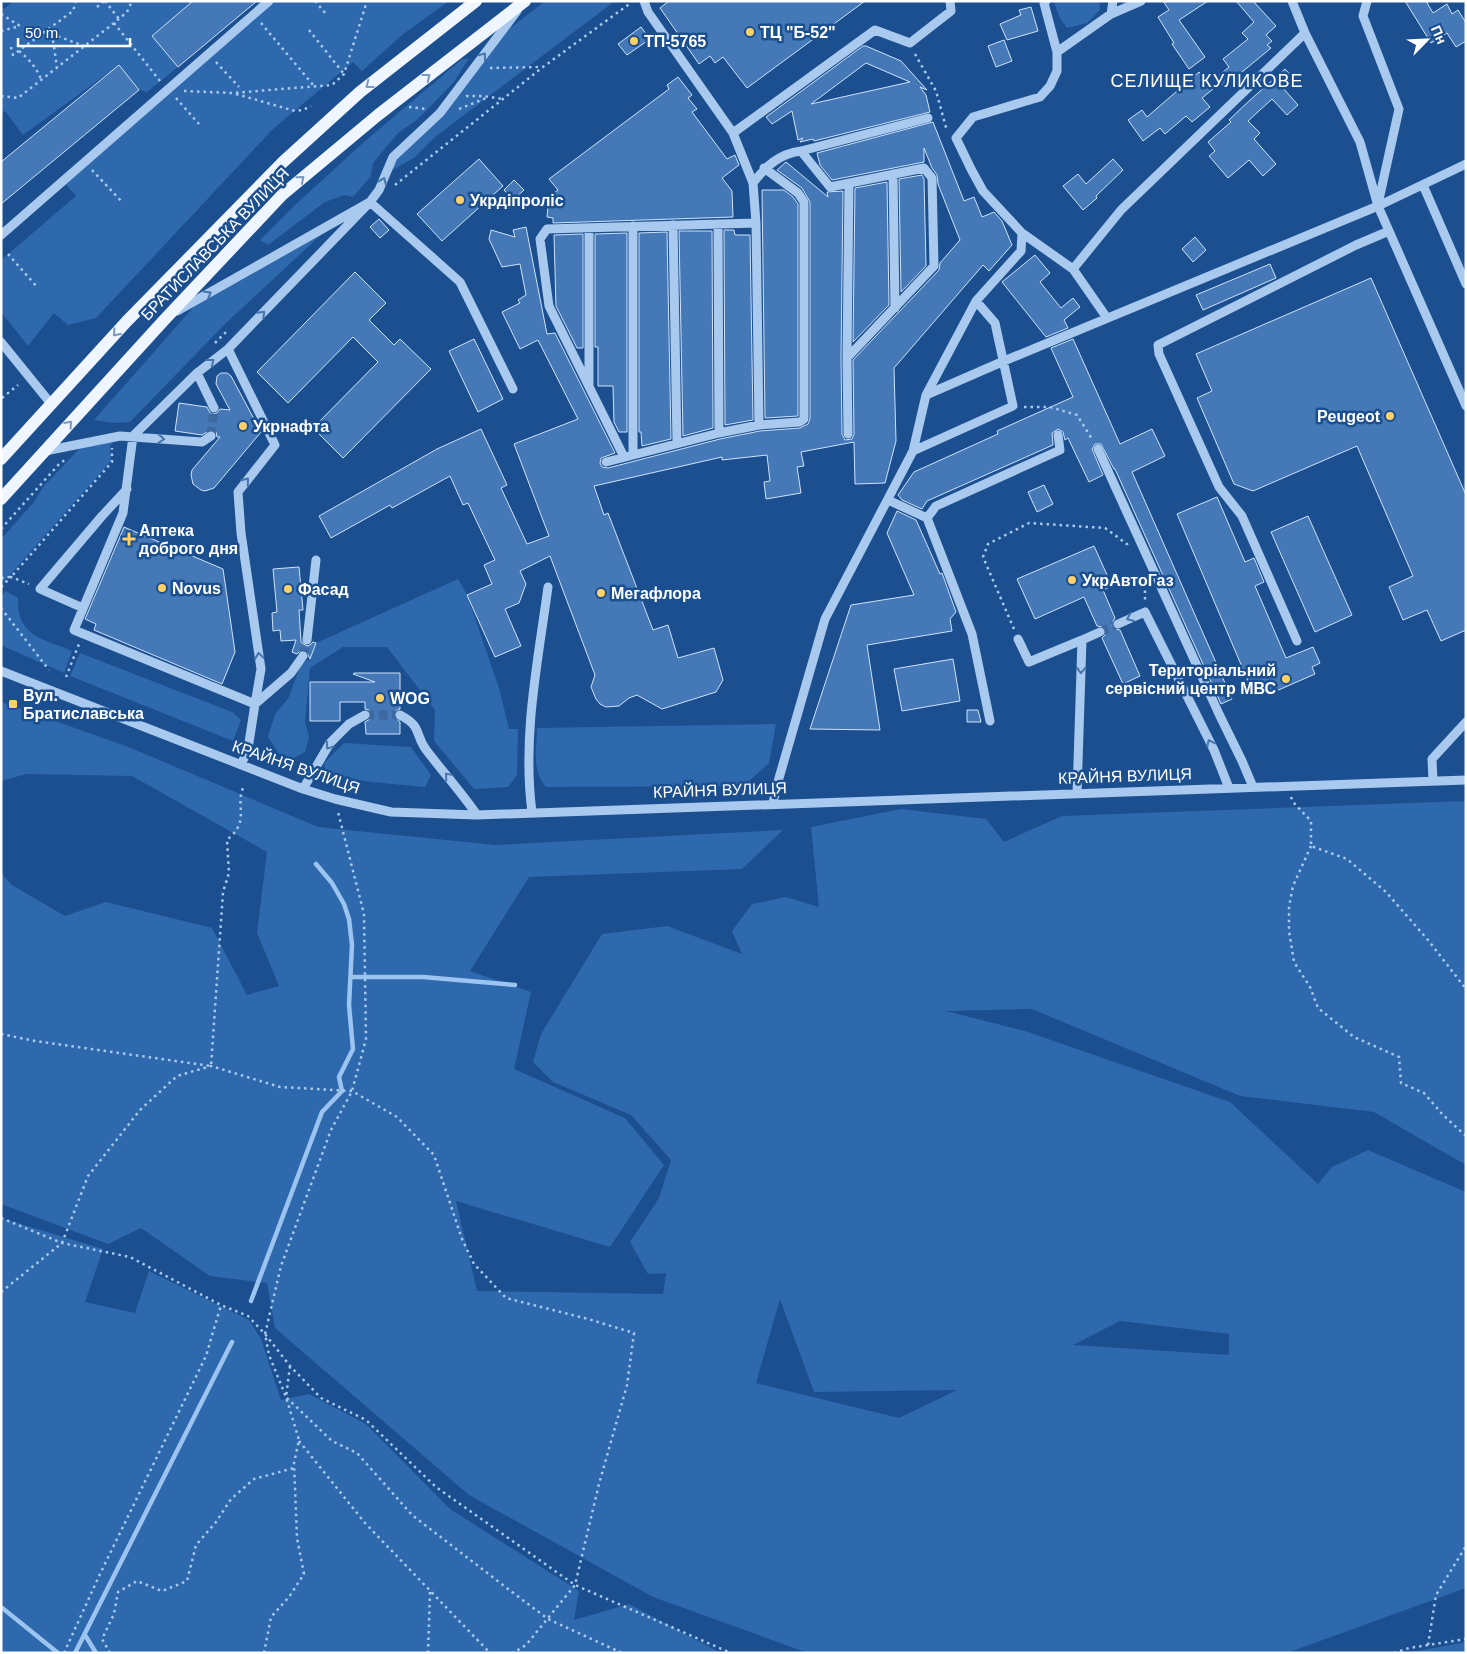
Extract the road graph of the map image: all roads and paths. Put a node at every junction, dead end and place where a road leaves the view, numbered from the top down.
1 (76, 1) edge
2 (104, 1) edge
3 (132, 1) edge
4 (269, 1) edge
5 (315, 1) edge
6 (367, 1) edge
7 (476, 1) edge
8 (525, 1) edge
9 (644, 1) edge
10 (950, 1) edge
11 (1046, 1) edge
12 (1113, 1) edge
13 (1141, 1) edge
14 (1292, 1) edge
15 (1367, 1) edge
16 (97, 7) dead end
17 (1, 14) edge
18 (254, 14) junction
19 (326, 14) dead end
20 (1111, 14) junction
21 (119, 19) junction
22 (114, 23) junction
23 (48, 29) junction
24 (309, 30) dead end
25 (1, 31) edge
26 (32, 31) dead end
27 (1305, 33) junction
28 (41, 34) junction
29 (52, 34) junction
30 (910, 44) junction
31 (84, 46) junction
32 (11, 48) dead end
33 (19, 51) junction
34 (1057, 52) junction
35 (209, 54) junction
36 (57, 66) junction
37 (543, 67) dead end
38 (474, 68) junction
39 (344, 74) junction
40 (42, 79) junction
41 (239, 87) dead end
42 (314, 87) junction
43 (166, 88) junction
44 (232, 93) junction
45 (1, 96) edge
46 (490, 97) dead end
47 (311, 106) dead end
48 (437, 116) junction
49 (928, 118) dead end
50 (199, 124) dead end
51 (946, 130) dead end
52 (733, 133) junction
53 (801, 151) junction
54 (85, 163) junction
55 (1466, 164) edge
56 (764, 168) junction
57 (893, 174) junction
58 (753, 183) junction
59 (849, 183) junction
60 (1422, 185) junction
61 (370, 202) junction
62 (123, 203) dead end
63 (1378, 206) junction
64 (756, 222) junction
65 (718, 224) junction
66 (673, 225) junction
67 (633, 226) junction
68 (589, 228) junction
69 (1389, 231) junction
70 (1022, 233) junction
71 (1, 235) edge
72 (8, 254) dead end
73 (1073, 268) junction
74 (1466, 284) edge
75 (38, 288) dead end
76 (976, 301) junction
77 (895, 308) junction
78 (166, 318) junction
79 (1107, 318) junction
80 (1, 342) edge
81 (228, 349) junction
82 (847, 358) junction
83 (1004, 361) junction
84 (197, 373) junction
85 (18, 384) dead end
86 (589, 387) junction
87 (514, 389) dead end
88 (926, 395) junction
89 (2, 398) edge
90 (52, 404) junction
91 (1013, 406) junction
92 (1466, 406) edge
93 (214, 408) tunnel mouth
94 (760, 425) junction
95 (719, 432) junction
96 (848, 434) dead end
97 (1058, 435) dead end
98 (133, 436) junction
99 (211, 436) dead end
100 (677, 443) junction
101 (112, 446) dead end
102 (1098, 449) joint
103 (44, 451) junction
104 (913, 451) junction
105 (629, 456) junction
106 (1, 460) edge
107 (606, 462) dead end
108 (60, 464) dead end
109 (128, 489) junction
110 (1, 499) edge
111 (888, 500) junction
112 (927, 518) junction
113 (1, 529) edge
114 (1131, 553) dead end
115 (316, 560) dead end
116 (11, 576) junction
117 (1142, 577) dead end
118 (1, 578) edge
119 (1, 587) edge
120 (548, 587) dead end
121 (40, 589) junction
122 (1, 608) edge
123 (84, 608) junction
124 (1145, 612) junction
125 (1118, 624) tunnel mouth
126 (1100, 632) tunnel mouth
127 (83, 633) junction
128 (1018, 639) joint
129 (307, 640) tunnel mouth
130 (1082, 640) junction
131 (1296, 641) dead end
132 (303, 656) tunnel mouth
133 (49, 670) dead end
134 (1, 671) edge
135 (66, 677) dead end
136 (255, 704) junction
137 (365, 715) tunnel mouth
138 (400, 715) tunnel mouth
139 (990, 721) dead end
140 (1466, 722) edge
141 (241, 765) junction
142 (1466, 780) edge
143 (1433, 781) junction
144 (244, 786) dead end
145 (1289, 786) junction
146 (1253, 787) junction
147 (1229, 788) junction
148 (304, 789) junction
149 (1077, 793) junction
150 (335, 799) junction
151 (773, 803) junction
152 (532, 812) junction
153 (477, 815) junction
154 (1311, 846) junction
155 (1466, 989) edge
156 (1, 1034) edge
157 (211, 1066) junction
158 (352, 1091) junction
159 (1466, 1136) edge
160 (1, 1218) edge
161 (62, 1244) junction
162 (1, 1292) edge
163 (221, 1306) junction
164 (265, 1334) junction
165 (290, 1366) junction
166 (286, 1397) junction
167 (299, 1440) junction
168 (294, 1468) junction
169 (1466, 1546) edge
170 (575, 1585) junction
171 (430, 1591) junction
172 (548, 1619) junction
173 (1466, 1639) edge
174 (1428, 1645) junction
175 (728, 1652) edge
176 (64, 1653) edge
177 (110, 1653) edge
178 (264, 1653) edge
179 (428, 1653) edge
180 (490, 1653) edge
181 (513, 1653) edge
182 (622, 1653) edge
183 (1394, 1653) edge

1 - 23 path
2 - 16 path
2 - 21 path
3 - 21 path
4 - 18 street
5 - 19 path
6 - 39 path
7 -> 90 main road, БРАТИСЛАВСЬКА ВУЛИЦЯ
38 -> 8 street
78 -> 8 main road, БРАТИСЛАВСЬКА ВУЛИЦЯ
9 - 52 street
10 - 30 street
11 - 34 street
12 - 20 street
13 - 20 street
14 - 27 street
15 - 63 street
17 - 25 path
18 - 35 street
18 - 42 path
20 - 34 street
21 - 22 path
22 - 31 path
22 - 43 path
23 - 28 path
23 - 29 path
24 - 39 path
26 - 28 path
27 - 63 street
27 - 73 street
28 - 33 path
29 - 31 path
29 - 36 path
30 - 51 path
30 - 52 street
31 - 36 path
32 - 33 path
33 - 40 path
34 - 70 street
35 - 41 path
35 - 43 street
36 - 40 path
37 - 38 path
38 - 48 street
39 - 42 path
40 - 45 path
42 - 44 path
43 - 44 path
43 - 50 path
43 - 54 street
44 - 47 path
46 - 48 path
61 -> 48 street
49 - 53 street
52 - 58 street
53 - 56 street
53 - 59 street
54 - 62 path
54 - 71 street
55 - 60 street
56 - 58 street
56 - 94 street
57 - 59 street
57 - 77 street
57 - 77 street
58 - 64 street
59 - 82 street
60 - 63 street
60 - 74 street
78 -> 61 street
81 -> 61 street
61 - 87 street
63 - 69 street
63 - 79 street
64 - 65 street
64 - 94 street
65 - 66 street
65 - 95 street
66 - 67 street
66 - 100 street
67 - 68 street
67 - 105 street
68 - 86 street
68 - 86 street
69 - 92 street
69 - 131 street
70 - 73 street
70 - 76 street
72 - 75 path
73 - 79 street
76 - 83 street
76 - 88 street
77 - 82 street
103 -> 78 main road, БРАТИСЛАВСЬКА ВУЛИЦЯ
79 - 83 street
80 - 90 street
84 -> 81 street
136 -> 81 street
82 - 96 street
83 - 88 street
83 - 91 street
84 - 93 street
84 - 98 street
85 - 89 path
86 - 105 street
88 - 104 street
90 - 106 main road, БРАТИСЛАВСЬКА ВУЛИЦЯ
91 - 102 path
91 - 104 street
94 - 95 street
95 - 100 street
97 - 112 street
98 -> 99 street
98 - 103 street
98 - 109 street
100 - 105 street
101 - 116 path
102 - 146 street
103 - 110 main road, БРАТИСЛАВСЬКА ВУЛИЦЯ
104 - 111 street
105 - 107 street
108 - 113 path
109 - 121 street
109 - 123 street
111 - 112 street
111 - 151 street
112 - 139 street
114 - 128 path
115 - 129 street
116 - 118 path
116 - 119 path
116 - 121 path
117 - 124 path
120 - 152 street
121 - 123 street
122 - 133 path
123 - 127 street
124 -> 125 street
147 -> 124 street
126 - 130 street
127 - 135 path
127 - 136 street
128 - 130 street
130 -> 149 street
132 - 136 street
134 - 141 street, КРАЙНЯ ВУЛИЦЯ
136 - 141 street
137 -> 148 street
153 -> 138 street
140 - 143 street
141 - 148 street, КРАЙНЯ ВУЛИЦЯ
142 - 143 street, КРАЙНЯ ВУЛИЦЯ
143 - 145 street, КРАЙНЯ ВУЛИЦЯ
144 - 157 path
145 - 146 street, КРАЙНЯ ВУЛИЦЯ
145 - 154 path
146 - 147 street, КРАЙНЯ ВУЛИЦЯ
147 - 149 street, КРАЙНЯ ВУЛИЦЯ
148 - 150 street, КРАЙНЯ ВУЛИЦЯ
149 - 151 street, КРАЙНЯ ВУЛИЦЯ
150 - 153 street, КРАЙНЯ ВУЛИЦЯ
150 - 158 path
151 - 152 street, КРАЙНЯ ВУЛИЦЯ
152 - 153 street, КРАЙНЯ ВУЛИЦЯ
154 - 155 path
154 - 159 path
156 - 157 path
157 - 158 path
157 - 161 path
158 - 164 path
158 - 170 path
160 - 161 path
161 - 162 path
161 - 163 path
163 - 164 path
163 - 176 path
164 - 165 path
164 - 166 path
165 - 166 path
165 - 170 path
166 - 167 path
166 - 172 path
167 - 168 path
167 - 171 path
168 - 177 path
168 - 178 path
169 - 174 path
170 - 172 path
170 - 175 path
171 - 179 path
171 - 180 path
172 - 181 path
172 - 182 path
173 - 174 path
174 - 183 path

